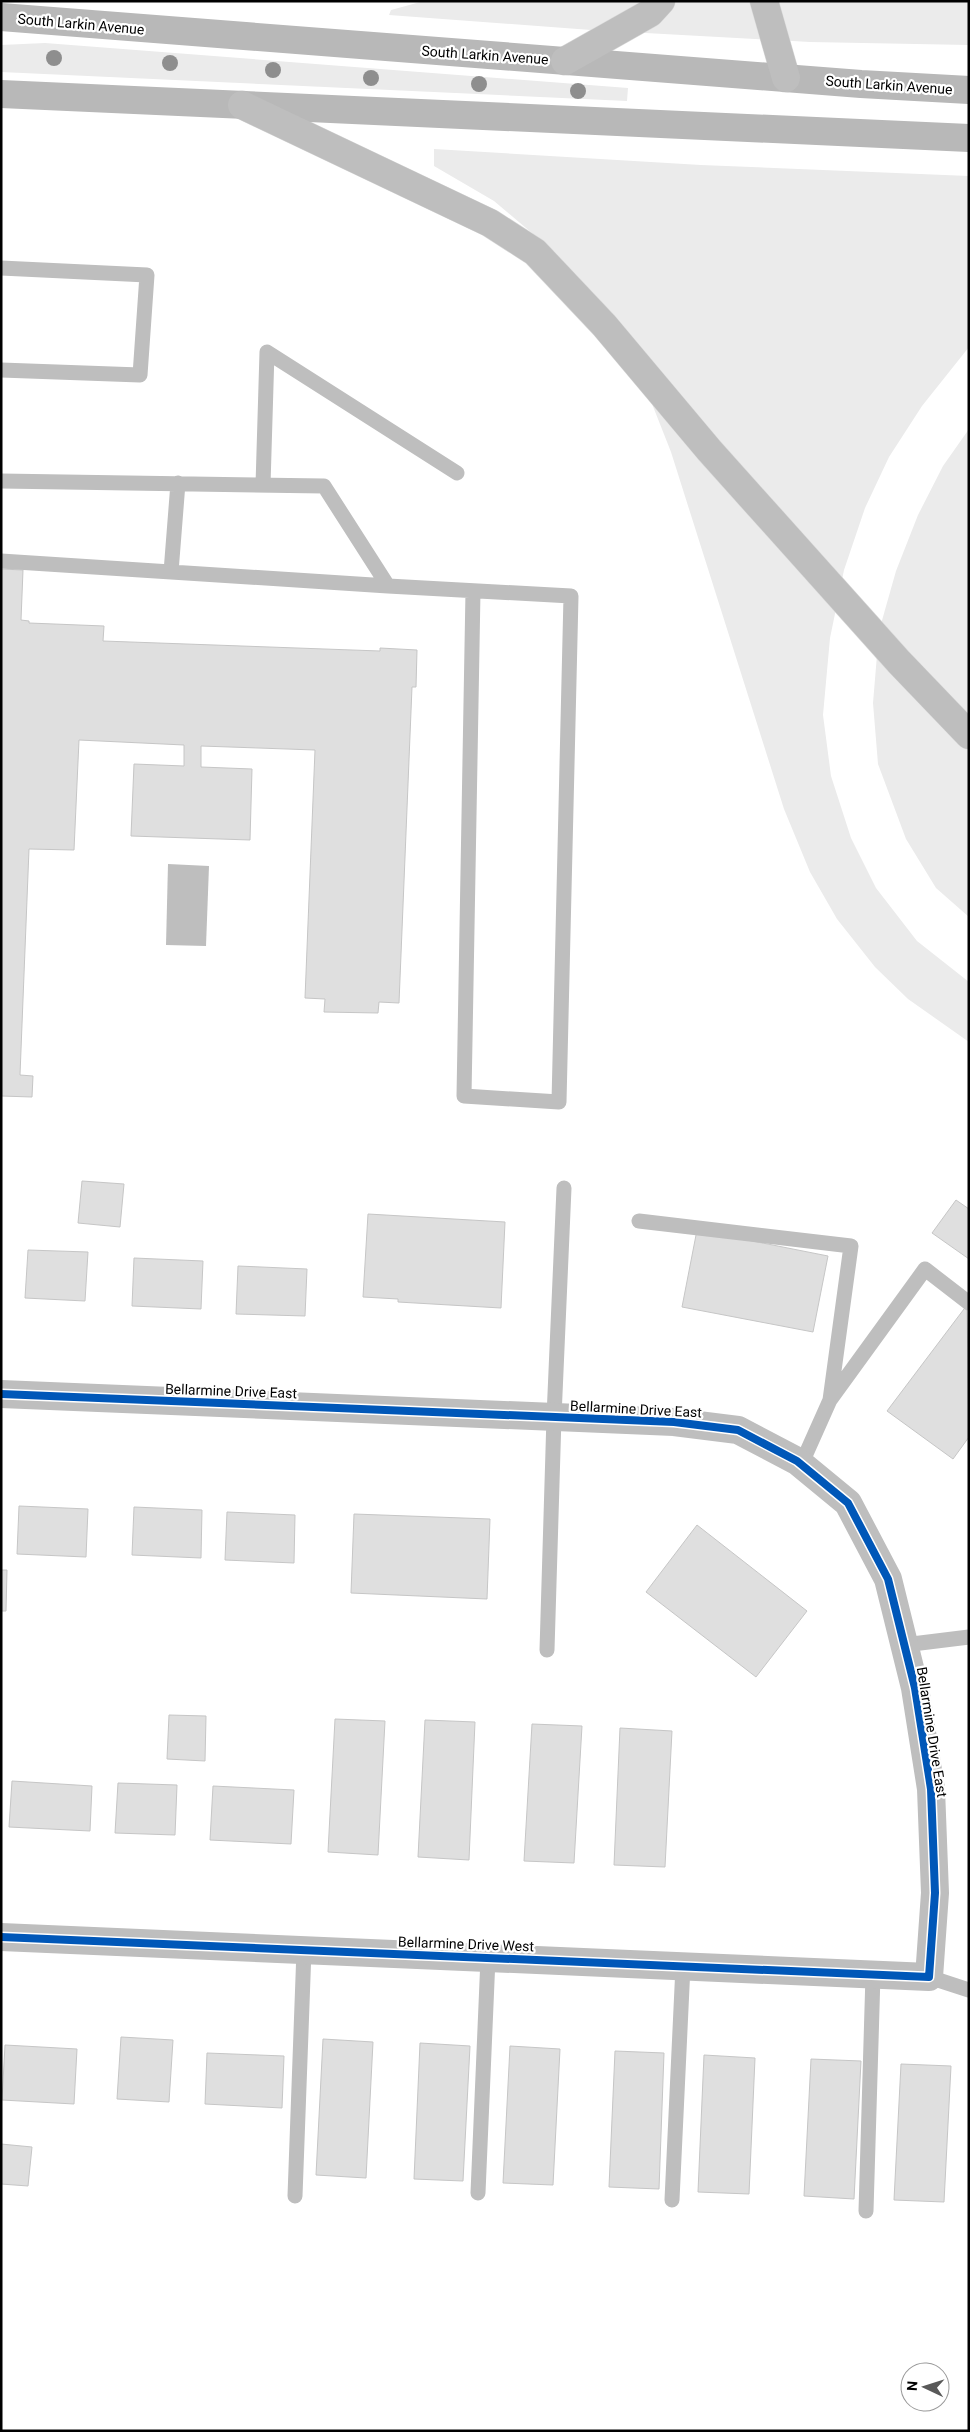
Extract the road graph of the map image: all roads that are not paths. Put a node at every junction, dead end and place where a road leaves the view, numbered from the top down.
1 (661, 1) edge
2 (764, 1) edge
3 (1, 17) edge
4 (565, 61) junction
5 (786, 78) junction
6 (969, 90) edge
7 (1, 94) edge
8 (242, 105) junction
9 (969, 138) edge
10 (1, 268) edge
11 (1, 370) edge
12 (457, 472) dead end
13 (1, 481) edge
14 (178, 483) junction
15 (263, 485) junction
16 (1, 560) edge
17 (171, 572) junction
18 (388, 586) junction
19 (473, 591) junction
20 (969, 735) edge
21 (564, 1188) dead end
22 (640, 1221) dead end
23 (969, 1304) edge
24 (1, 1394) edge
25 (830, 1400) junction
26 (554, 1417) junction
27 (802, 1465) junction
28 (969, 1637) edge
29 (904, 1645) junction
30 (547, 1650) dead end
31 (1, 1937) edge
32 (304, 1950) junction
33 (488, 1958) junction
34 (682, 1966) junction
35 (873, 1975) junction
36 (929, 1977) junction
37 (969, 1990) edge
38 (478, 2193) dead end
39 (295, 2196) dead end
40 (672, 2200) dead end
41 (866, 2211) dead end

1 - 4 main road
2 - 5 main road
3 - 4 main road, South Larkin Avenue
4 - 5 main road, South Larkin Avenue
5 - 6 main road, South Larkin Avenue
7 - 8 main road
8 - 9 main road
8 - 20 main road
10 - 11 lane
12 - 15 lane
13 - 14 lane
14 - 15 lane
14 - 17 lane
15 - 18 lane
16 - 17 lane
17 - 18 lane
18 - 19 lane
19 - 19 lane
21 - 26 lane
22 - 25 lane
23 - 25 lane
24 - 26 main road, Bellarmine Drive East
25 - 27 lane
26 - 27 main road, Bellarmine Drive East
26 - 30 lane
27 - 29 main road, Bellarmine Drive East
28 - 29 lane
29 - 36 main road, Bellarmine Drive East
31 - 32 main road, Bellarmine Drive West
32 - 33 main road, Bellarmine Drive West
32 - 39 lane
33 - 34 main road, Bellarmine Drive West
33 - 38 lane
34 - 35 main road, Bellarmine Drive West
34 - 40 lane
35 - 36 main road, Bellarmine Drive West
35 - 41 lane
36 - 37 lane

